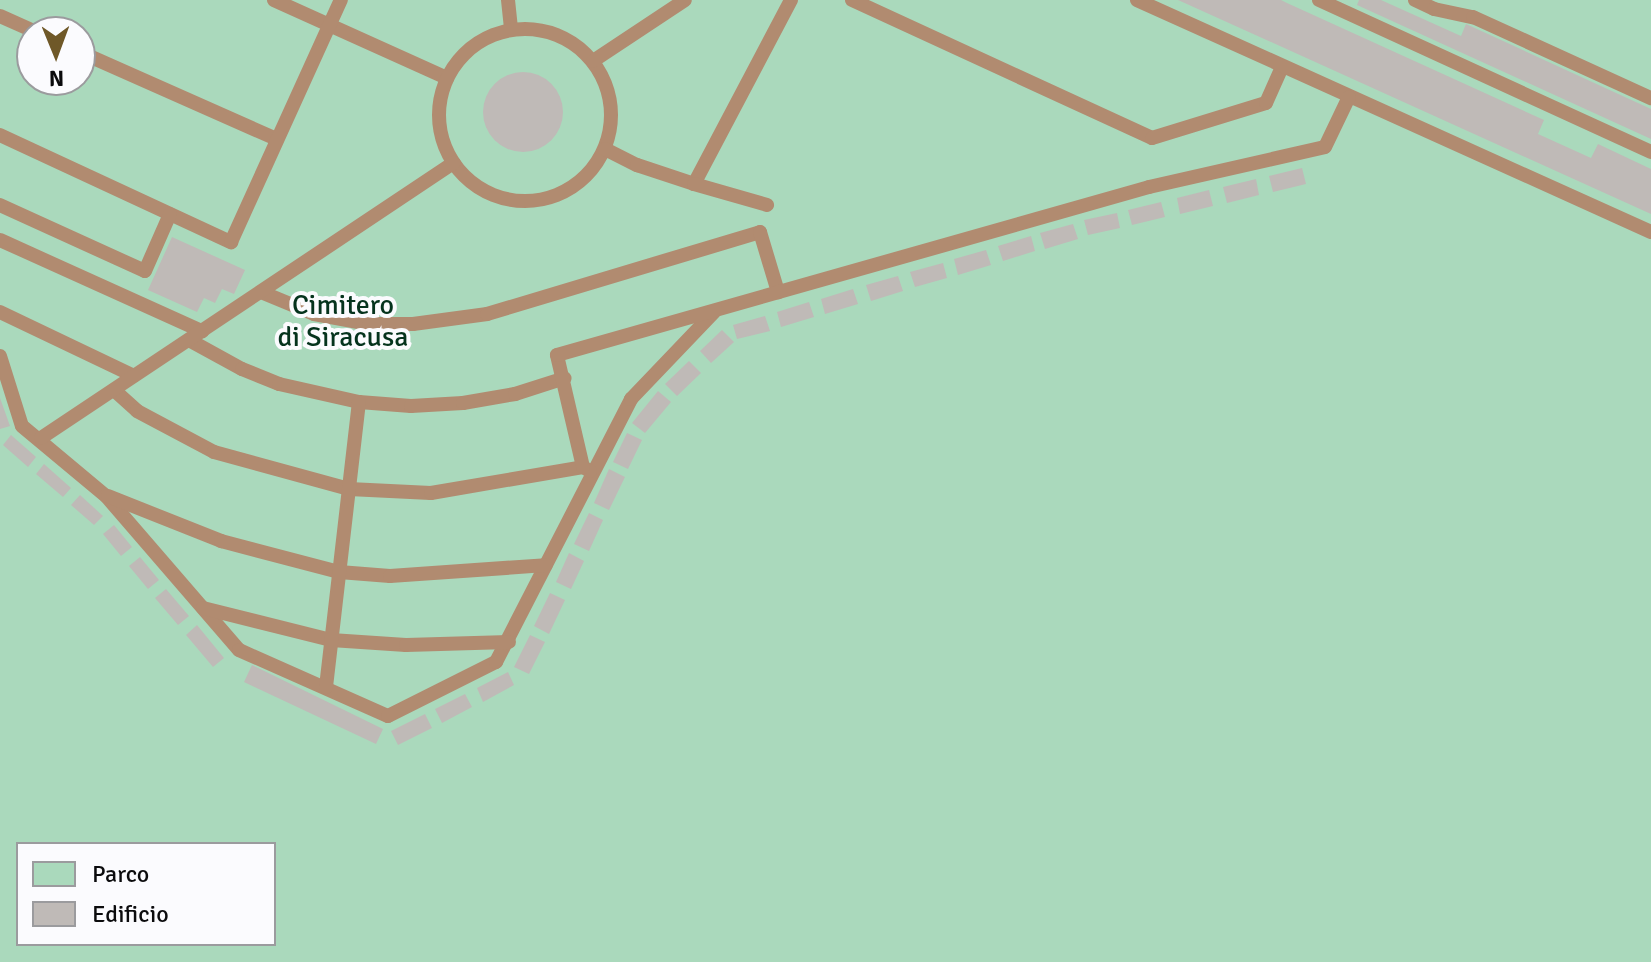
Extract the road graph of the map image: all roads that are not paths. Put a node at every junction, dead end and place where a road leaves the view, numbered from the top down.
1 (274, 0) edge
2 (341, 0) edge
3 (508, 0) edge
4 (685, 0) edge
5 (791, 0) edge
6 (852, 0) edge
7 (1137, 0) edge
8 (1319, 0) edge
9 (1415, 0) edge
10 (1344, 5) edge
11 (330, 25) junction
12 (511, 29) junction
13 (96, 59) edge
14 (593, 61) junction
15 (1282, 67) junction
16 (447, 78) junction
17 (1349, 97) junction
18 (1651, 98) edge
19 (0, 135) edge
20 (276, 139) junction
21 (605, 149) junction
22 (1651, 152) edge
23 (454, 163) junction
24 (694, 184) junction
25 (0, 205) edge
26 (767, 205) dead end
27 (170, 214) junction
28 (1651, 232) edge
29 (0, 240) edge
30 (261, 292) junction
31 (778, 292) junction
32 (0, 312) edge
33 (714, 312) junction
34 (202, 331) junction
35 (189, 340) junction
36 (0, 356) edge
37 (134, 376) junction
38 (565, 378) junction
39 (114, 390) junction
40 (359, 402) junction
41 (41, 438) junction
42 (588, 470) junction
43 (349, 489) junction
44 (106, 496) junction
45 (546, 565) junction
46 (339, 572) junction
47 (203, 608) junction
48 (331, 640) junction
49 (509, 642) junction
50 (326, 687) junction

1 - 11 lane
2 - 11 lane
3 - 12 lane
4 - 14 lane
5 - 24 lane
6 - 15 lane
7 - 15 lane
8 - 10 lane
9 - 18 lane
10 - 22 lane
11 - 16 lane
11 - 20 lane
12 - 14 lane
12 - 16 lane
13 - 20 lane
14 - 21 lane
15 - 17 lane
16 - 23 lane
17 - 28 lane
17 - 31 lane
19 - 27 lane
20 - 27 lane
21 - 23 lane
21 - 24 lane
23 - 30 lane
24 - 26 lane
25 - 27 lane
29 - 34 lane
30 - 31 lane
30 - 34 lane
31 - 33 lane
32 - 37 lane
33 - 38 lane
33 - 42 lane
34 - 35 lane
35 - 37 lane
35 - 40 lane
36 - 41 lane
37 - 39 lane
38 - 40 lane
38 - 42 lane
39 - 41 lane
39 - 43 lane
40 - 43 lane
41 - 44 lane
42 - 43 lane
42 - 45 lane
43 - 46 lane
44 - 46 lane
44 - 47 lane
45 - 46 lane
45 - 49 lane
46 - 48 lane
47 - 48 lane
47 - 50 lane
48 - 49 lane
48 - 50 lane
49 - 50 lane

